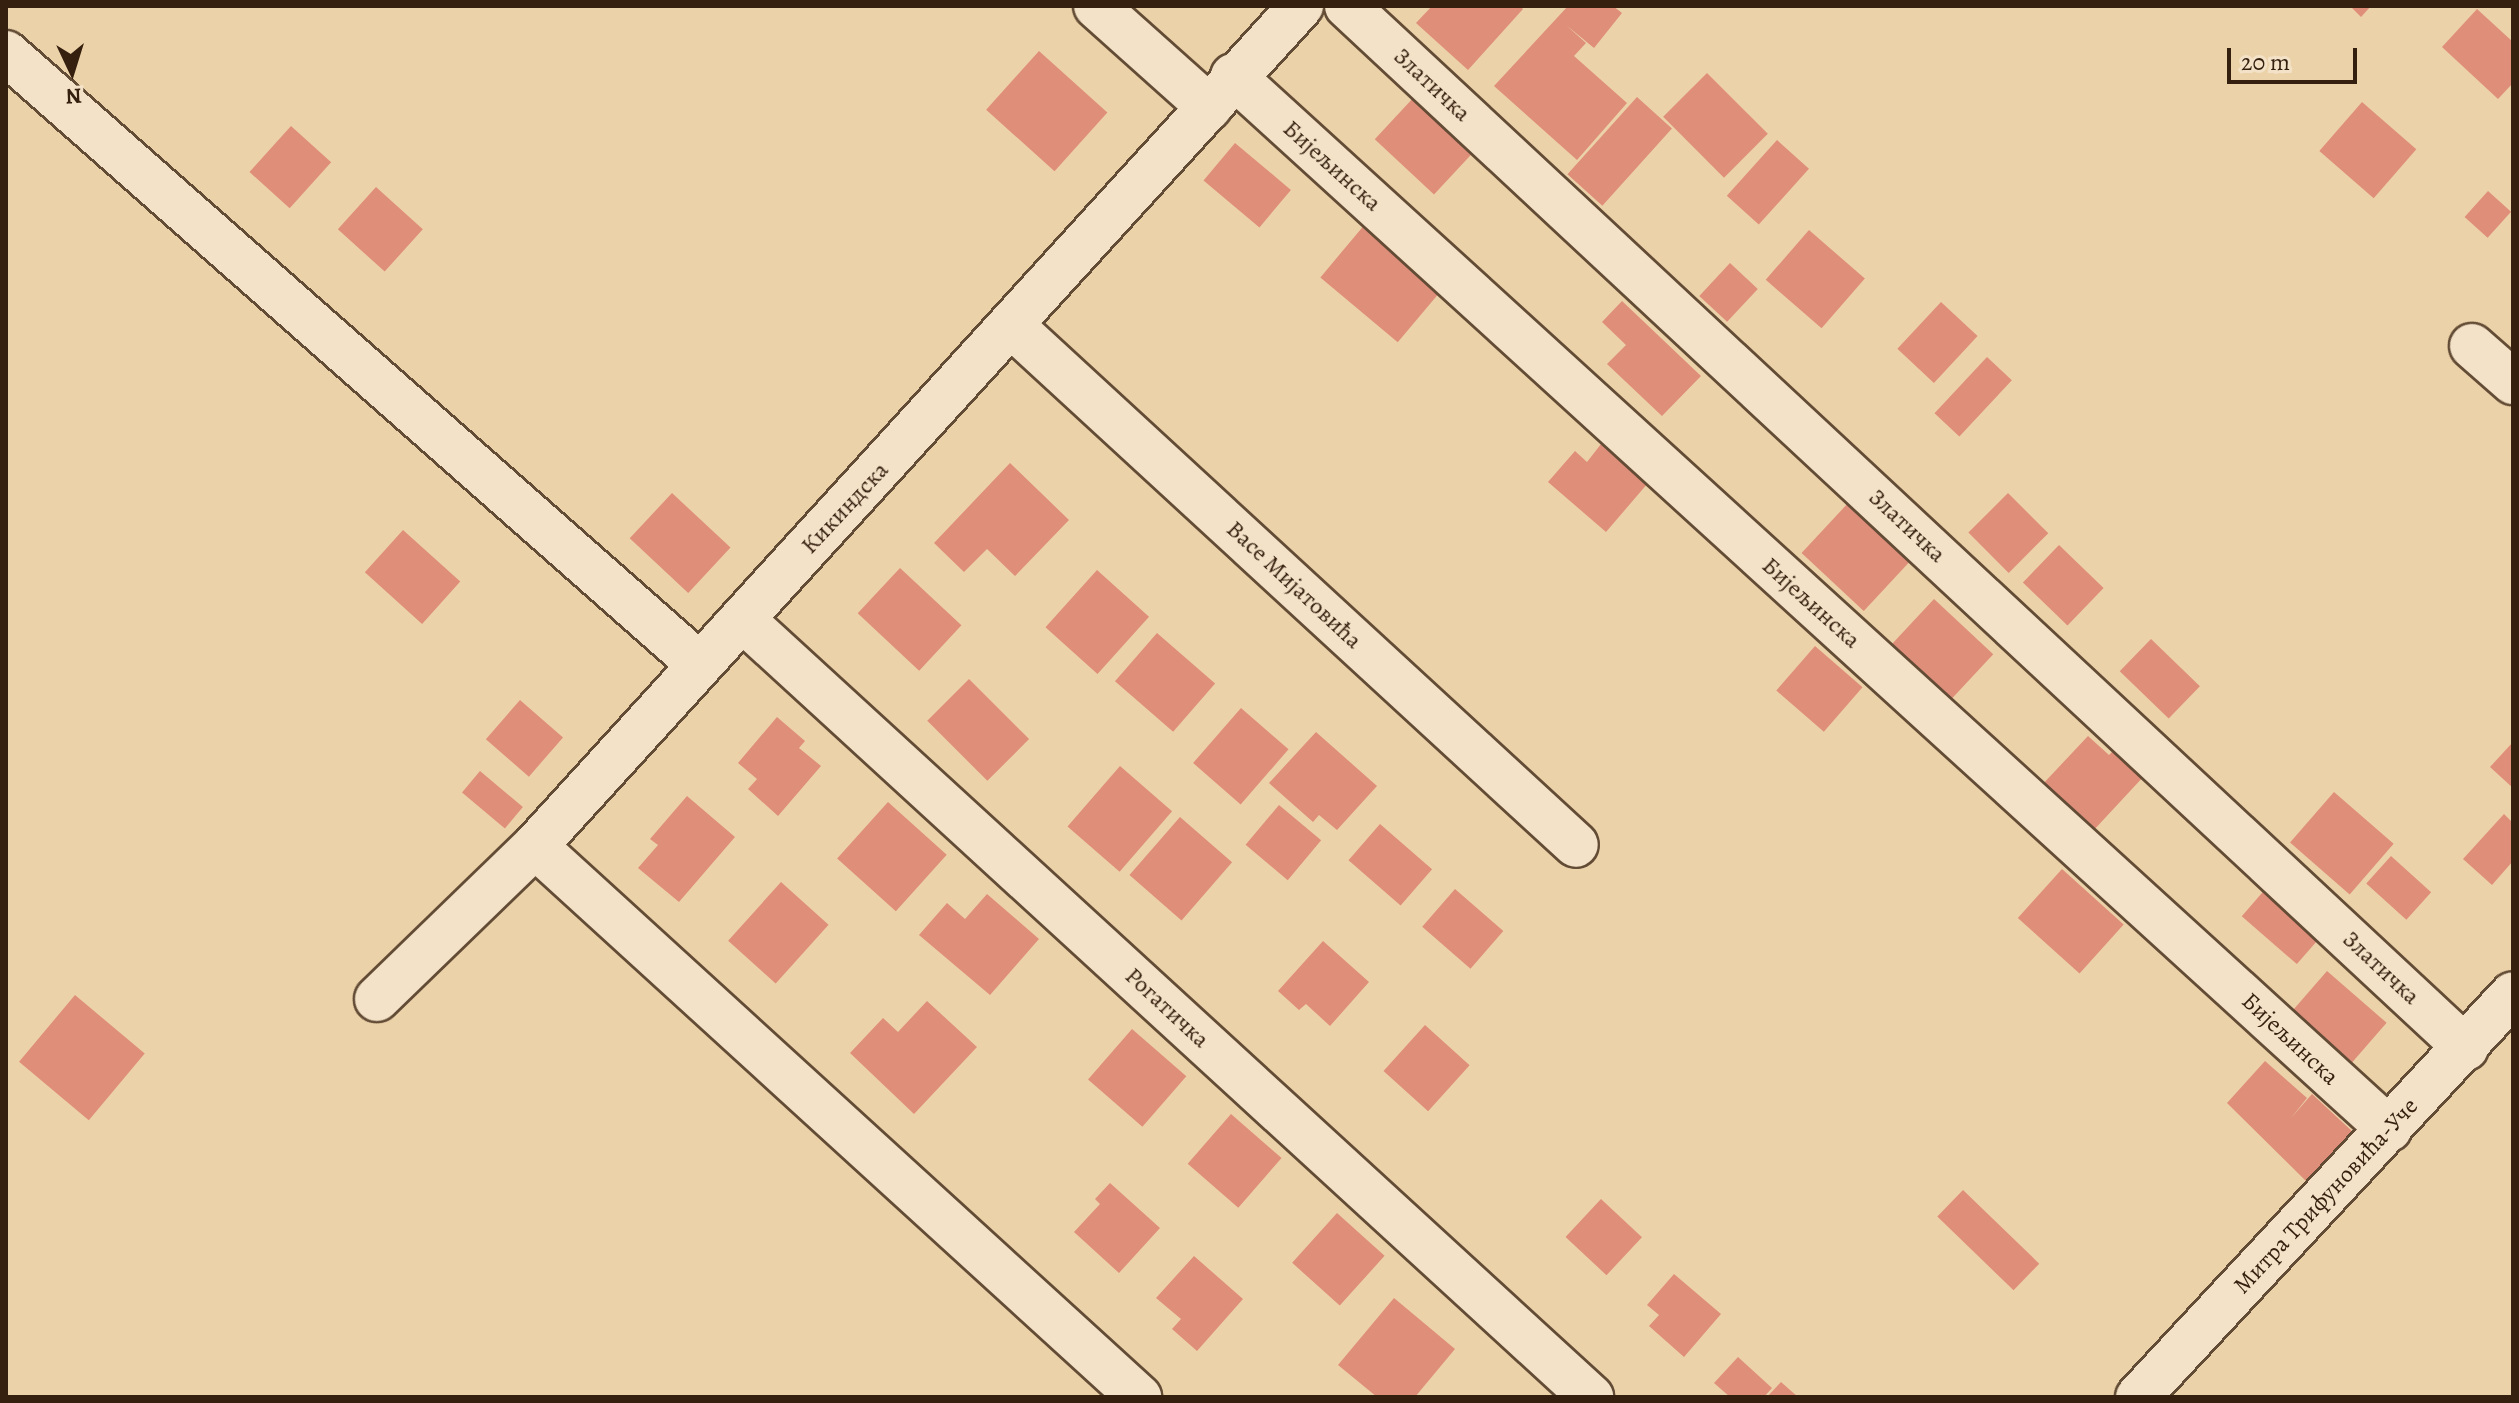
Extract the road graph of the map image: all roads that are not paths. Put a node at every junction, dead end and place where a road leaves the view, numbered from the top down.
1 (1096, 6) edge
2 (1301, 6) edge
3 (1347, 6) edge
4 (6, 53) edge
5 (1221, 92) junction
6 (1012, 326) junction
7 (2472, 346) dead end
8 (2513, 382) edge
9 (742, 619) junction
10 (700, 665) junction
11 (1576, 845) dead end
12 (535, 846) junction
13 (2513, 994) edge
14 (377, 999) dead end
15 (2466, 1048) junction
16 (2389, 1129) junction
17 (1139, 1397) edge
18 (1591, 1397) edge
19 (2138, 1397) edge

1 - 5 street, Бијељинска
2 - 5 street, Кикиндска
3 - 15 street, Златичка
4 - 10 street
5 - 6 street, Кикиндска
5 - 16 street, Бијељинска
6 - 9 street, Кикиндска
6 - 11 street, Васе Мијатовића
7 - 8 street
9 - 10 street, Кикиндска
9 - 18 street, Рогатичка
10 - 12 street, Кикиндска
12 - 14 street, Кикиндска
12 - 17 street
13 - 15 street, Митра Трифуновића-Уче
15 - 16 street, Митра Трифуновића-Уче
16 - 19 street, Митра Трифуновића-Уче

